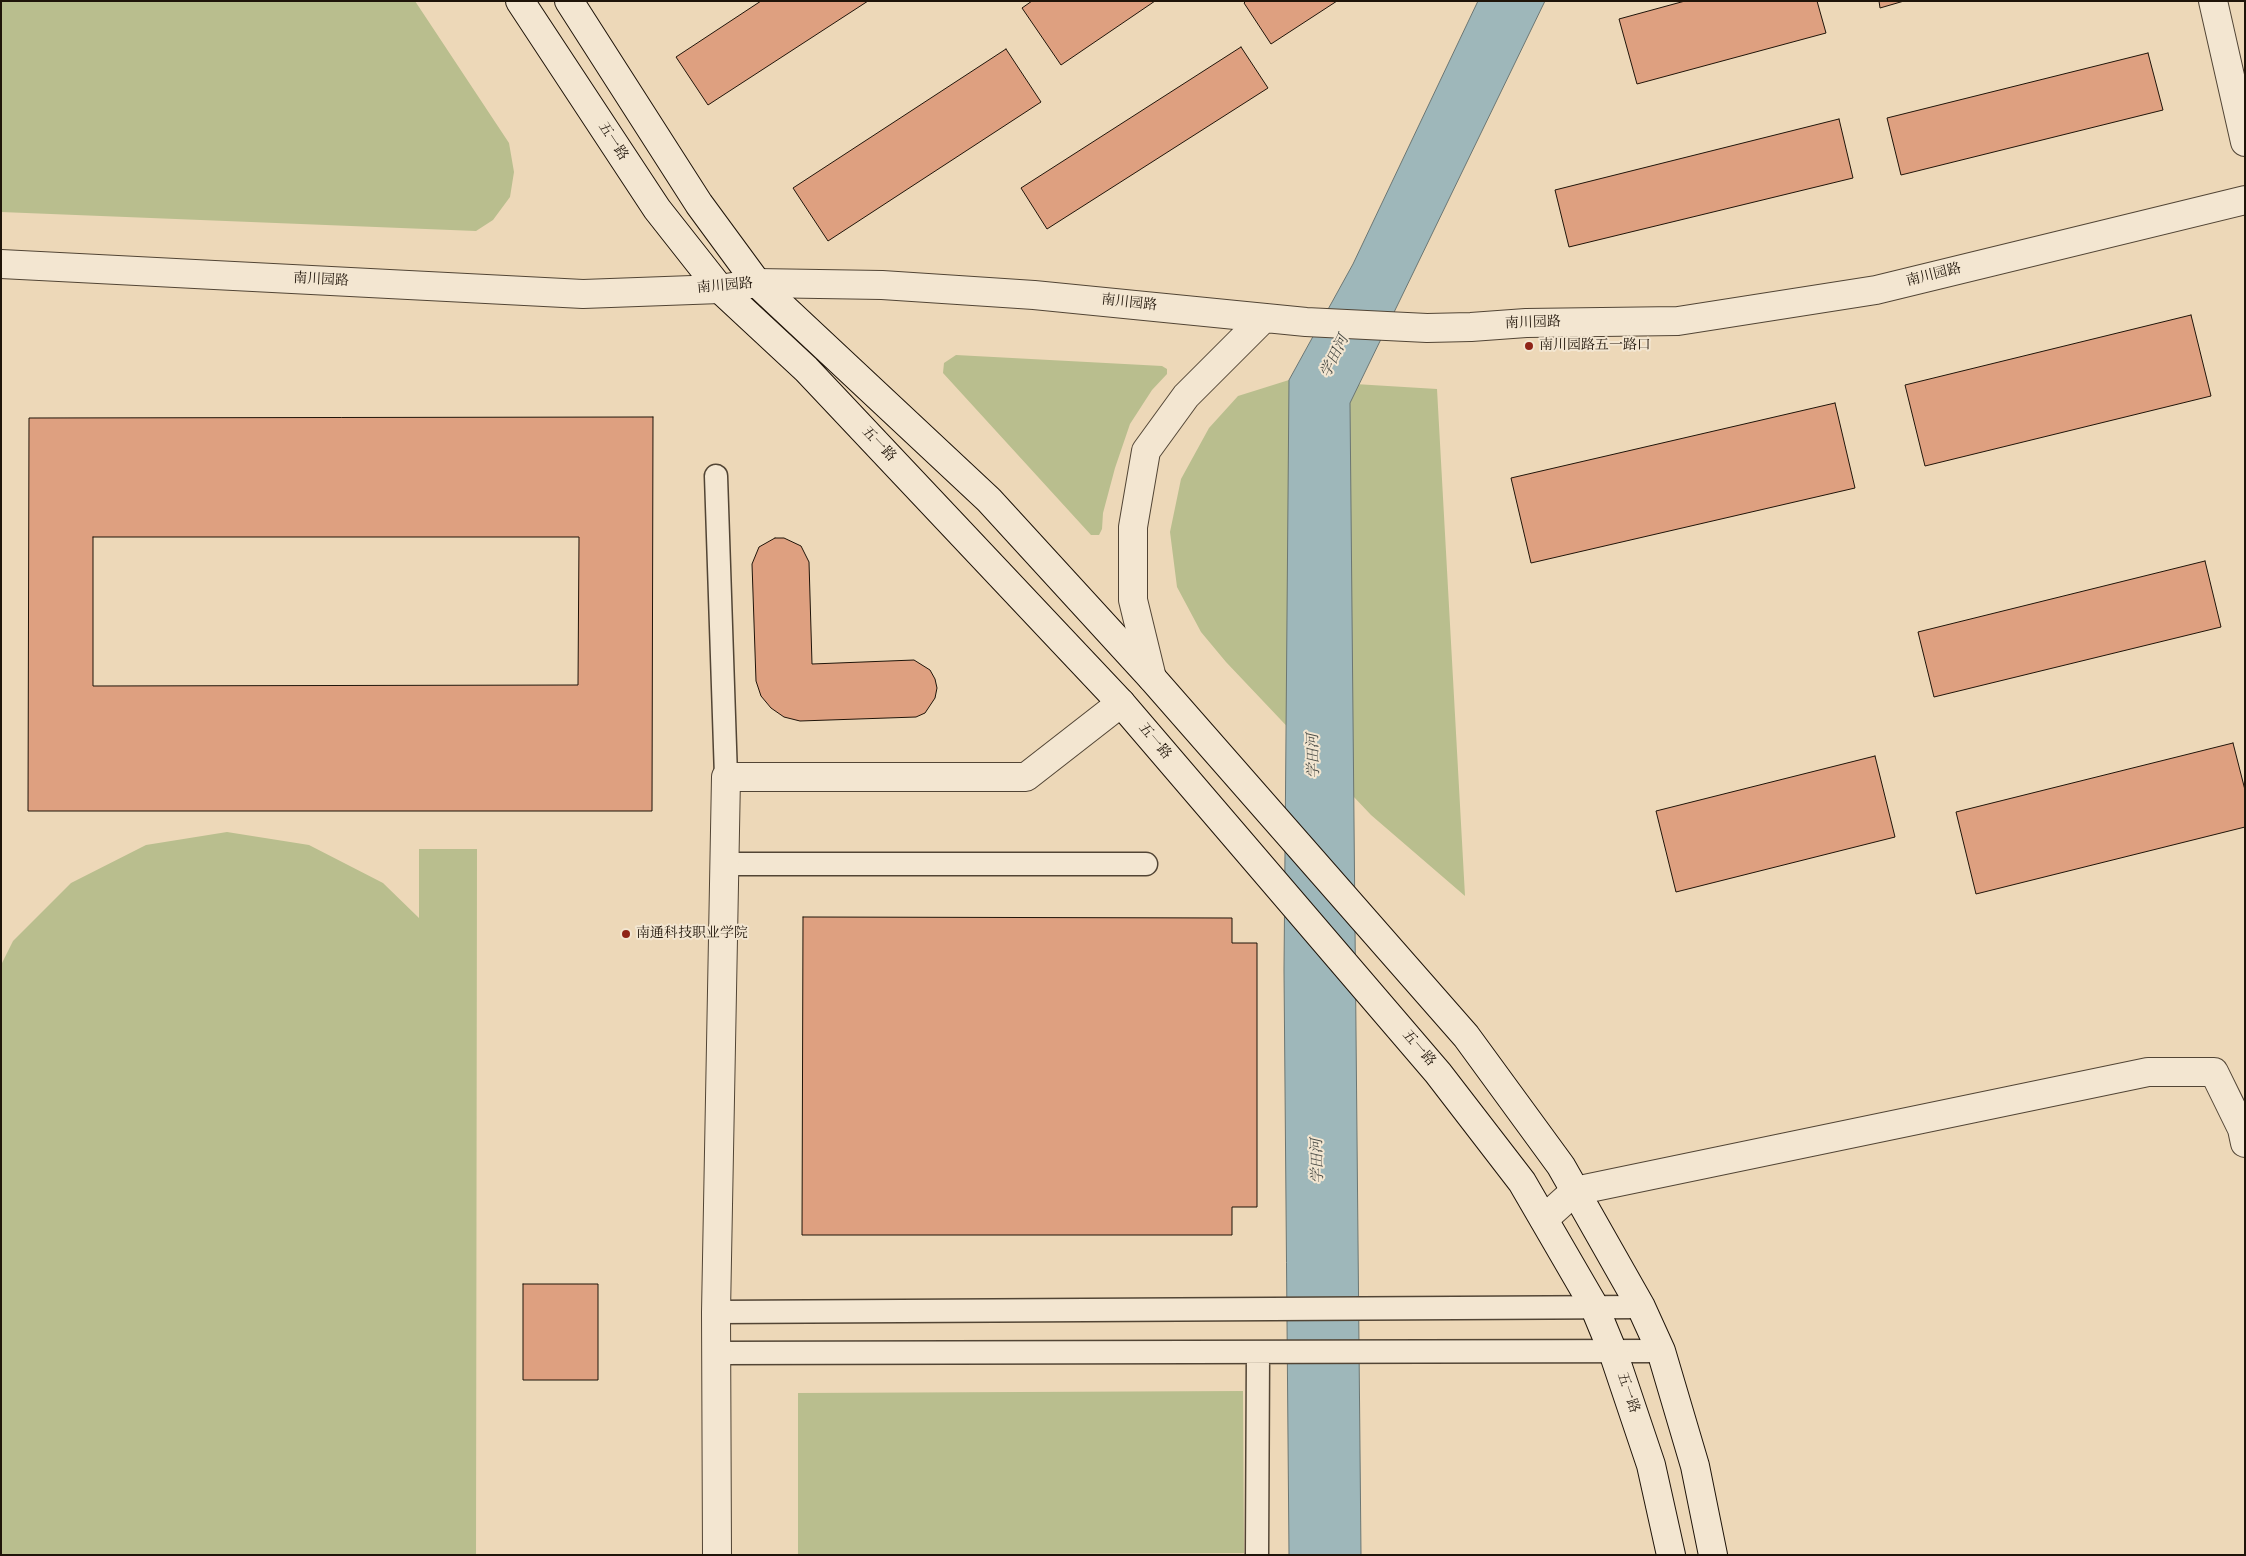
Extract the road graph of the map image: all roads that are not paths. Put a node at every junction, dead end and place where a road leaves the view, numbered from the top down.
1 (520, 1) edge
2 (569, 1) edge
3 (2213, 1) edge
4 (2245, 142) edge
5 (2245, 200) edge
6 (1, 264) edge
7 (757, 283) junction
8 (720, 289) junction
9 (1264, 318) junction
10 (716, 476) dead end
11 (1152, 678) junction
12 (1121, 703) junction
13 (726, 777) junction
14 (725, 864) junction
15 (1146, 864) dead end
16 (2245, 1143) edge
17 (1575, 1191) junction
18 (1544, 1219) junction
19 (1594, 1306) junction
20 (1641, 1307) junction
21 (716, 1312) junction
22 (1661, 1351) junction
23 (1613, 1352) junction
24 (716, 1353) junction
25 (1258, 1353) junction
26 (717, 1555) edge
27 (1257, 1555) edge
28 (1671, 1555) edge
29 (1713, 1555) edge

1 - 8 street, 五一路
2 - 7 street
3 - 4 street
5 - 9 street, 南川园路
6 - 8 street, 南川园路
7 - 8 street, 南川园路
7 - 9 street, 南川园路
7 - 11 street
8 - 12 street, 五一路
9 - 11 street
10 - 13 lane
11 - 17 street
12 - 13 street
12 - 18 street, 五一路
13 - 14 street
14 - 15 lane
14 - 21 street
16 - 17 street
17 - 18 street
17 - 20 street
18 - 19 street, 五一路
19 - 20 lane
19 - 21 lane
19 - 23 street, 五一路
20 - 22 street
21 - 24 street
22 - 23 lane
22 - 29 street
23 - 25 lane
23 - 28 street, 五一路
24 - 25 lane
24 - 26 street
25 - 27 lane

